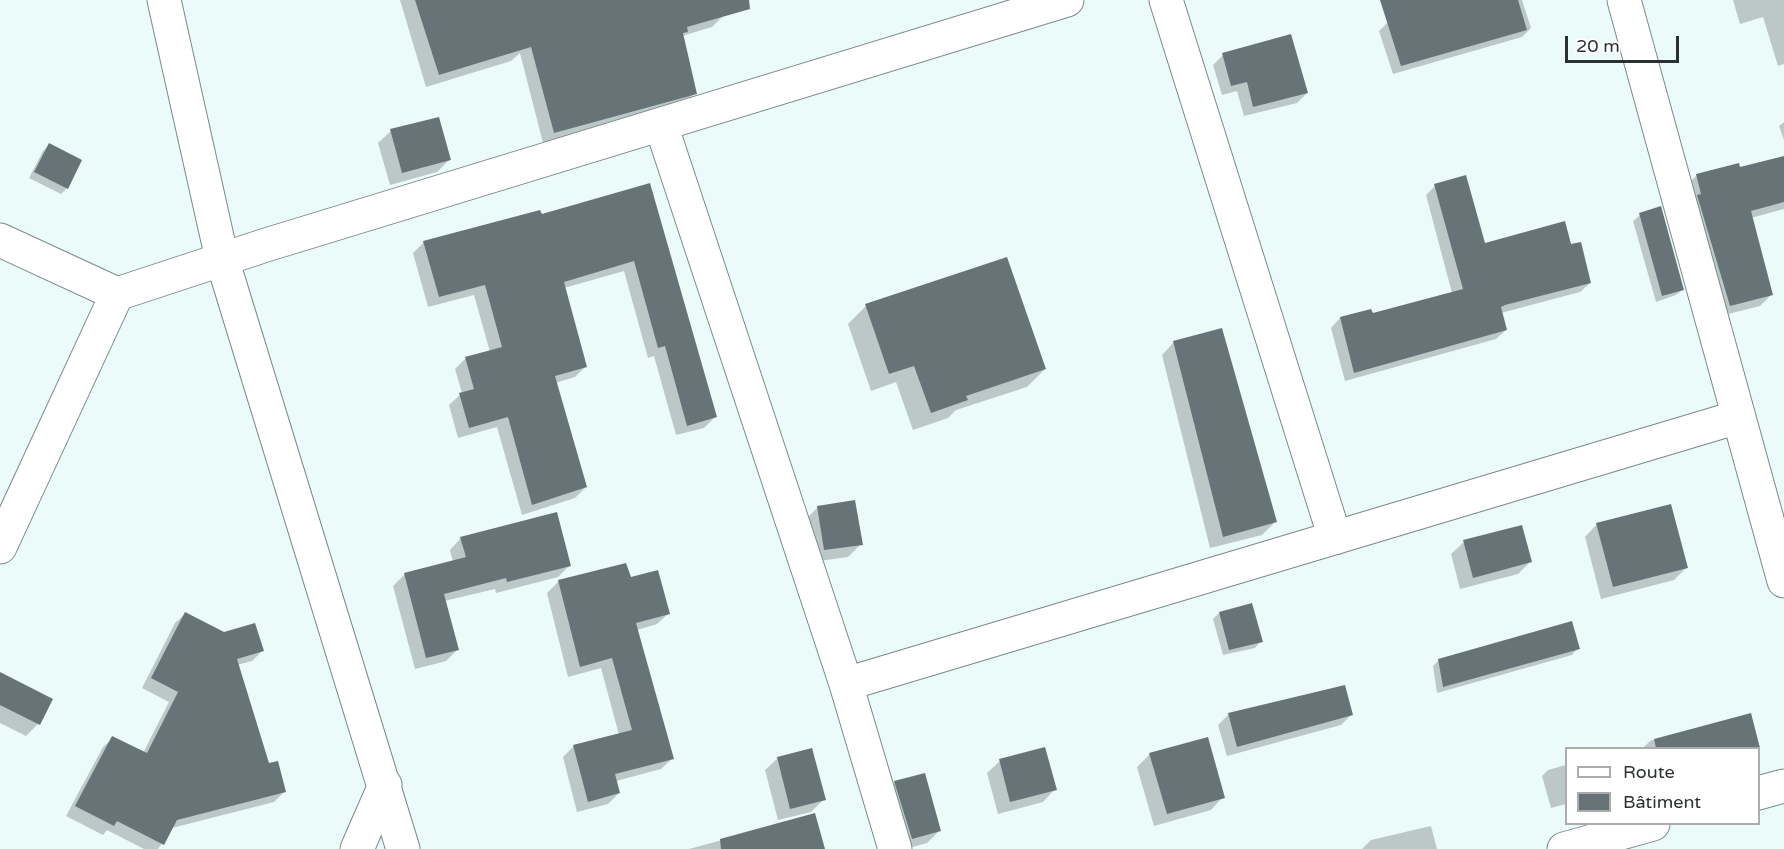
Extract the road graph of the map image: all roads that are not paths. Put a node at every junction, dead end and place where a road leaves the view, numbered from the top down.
1 (164, 0) edge
2 (1067, 0) edge
3 (1166, 0) edge
4 (1624, 0) edge
5 (661, 124) junction
6 (0, 240) edge
7 (222, 259) junction
8 (117, 294) junction
9 (1738, 417) junction
10 (1335, 538) junction
11 (0, 547) edge
12 (1784, 581) edge
13 (846, 684) junction
14 (385, 785) junction
15 (1784, 786) edge
16 (1760, 792) edge
17 (1649, 825) edge
18 (357, 849) edge
19 (403, 849) edge
20 (895, 849) edge
21 (1564, 849) edge

1 - 7 street
2 - 5 street
3 - 10 street
4 - 9 street
5 - 7 street
5 - 13 street
6 - 8 street
7 - 8 street
7 - 14 street
8 - 11 street
9 - 10 street
9 - 12 street
10 - 13 street
13 - 20 street
14 - 18 street
14 - 19 street
15 - 16 street
17 - 21 street

